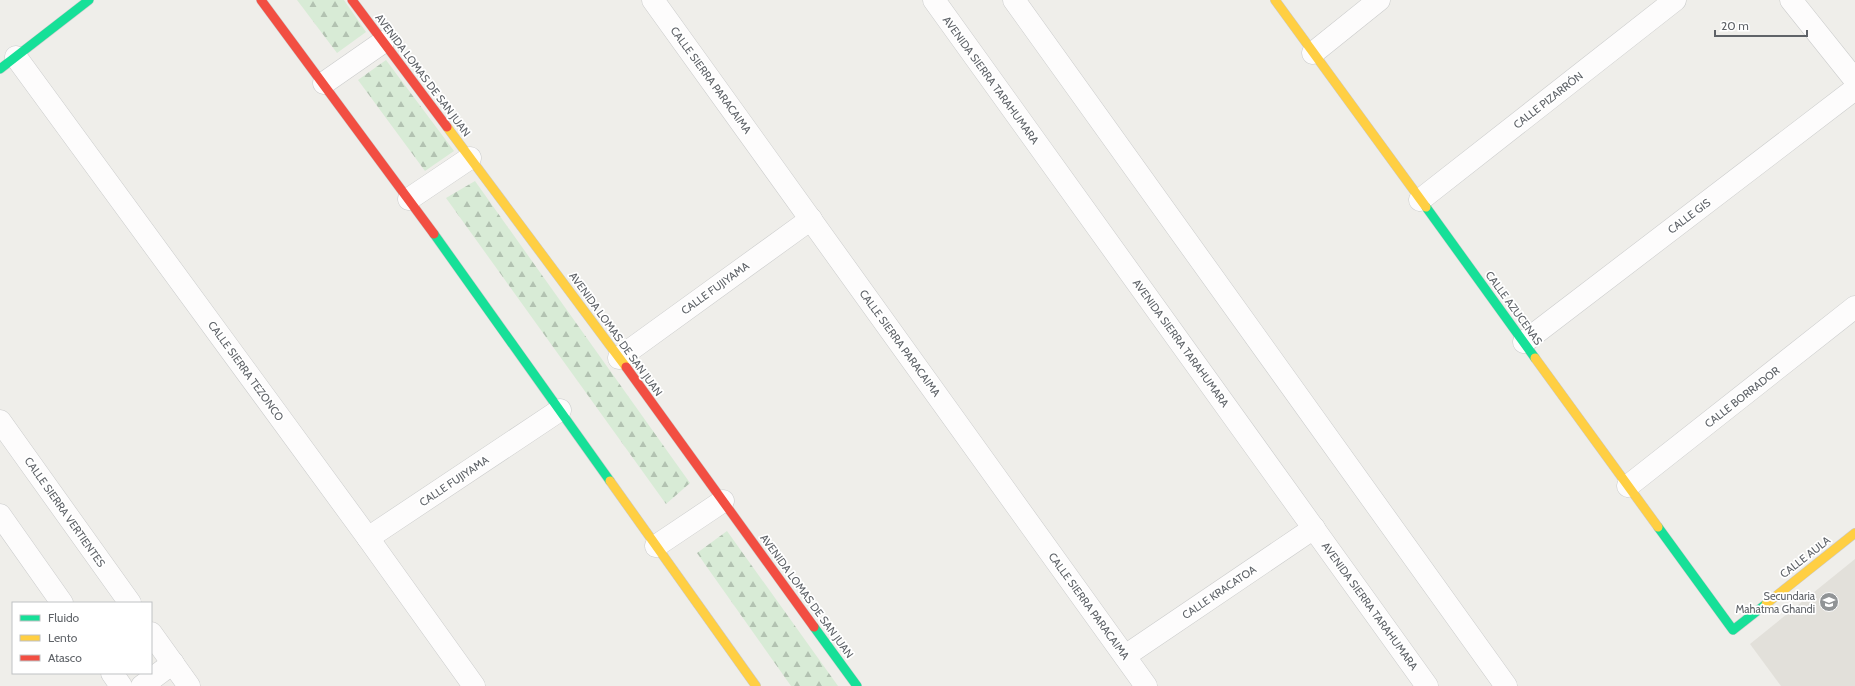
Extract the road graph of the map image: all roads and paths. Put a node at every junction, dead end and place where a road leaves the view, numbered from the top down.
1 (89, 0) edge
2 (261, 0) edge
3 (352, 0) edge
4 (653, 0) edge
5 (934, 0) edge
6 (1014, 0) edge
7 (1275, 0) edge
8 (1379, 0) edge
9 (1676, 0) edge
10 (1791, 0) edge
11 (383, 42) junction
12 (1313, 53) junction
13 (8, 63) edge
14 (1855, 80) edge
15 (324, 83) junction
16 (1855, 89) edge
17 (470, 158) junction
18 (409, 199) junction
19 (1420, 200) junction
20 (811, 219) junction
21 (1855, 307) edge
22 (1524, 342) junction
23 (619, 358) junction
24 (560, 410) junction
25 (0, 420) edge
26 (1628, 486) junction
27 (723, 501) junction
28 (0, 515) edge
29 (1314, 528) junction
30 (1855, 533) edge
31 (368, 538) junction
32 (656, 546) junction
33 (61, 602) edge
34 (129, 602) edge
35 (1733, 630) joint
36 (152, 634) edge
37 (1125, 656) junction
38 (173, 663) junction
39 (113, 674) edge
40 (121, 686) edge
41 (142, 686) edge
42 (189, 686) edge
43 (474, 686) edge
44 (756, 686) edge
45 (857, 686) edge
46 (1146, 686) edge
47 (1427, 686) edge
48 (1506, 686) edge

1 - 13 street
2 - 15 street
3 - 11 street, AVENIDA LOMAS DE SAN JUAN
4 - 20 street, CALLE SIERRA PARACAIMA
5 - 29 street, AVENIDA SIERRA TARAHUMARA
6 - 48 street
7 - 12 street, CALLE AZUCENAS
8 - 12 street
9 - 19 street, CALLE PIZARRÓN
10 - 14 street
11 - 15 street
11 - 17 street, AVENIDA LOMAS DE SAN JUAN
12 - 19 street, CALLE AZUCENAS
13 - 31 street, CALLE SIERRA TEZONCO
15 - 18 street
16 - 22 street, CALLE GIS
17 - 18 street
17 - 23 street, AVENIDA LOMAS DE SAN JUAN
18 - 24 street
19 - 22 street, CALLE AZUCENAS
20 - 23 street, CALLE FUJIYAMA
20 - 37 street, CALLE SIERRA PARACAIMA
21 - 26 street, CALLE BORRADOR
22 - 26 street, CALLE AZUCENAS
23 - 27 street, AVENIDA LOMAS DE SAN JUAN
24 - 31 street, CALLE FUJIYAMA
24 - 32 street
25 - 34 street, CALLE SIERRA VERTIENTES
26 - 35 street, CALLE AZUCENAS
27 - 32 street
27 - 45 street, AVENIDA LOMAS DE SAN JUAN
28 - 33 street
29 - 37 street, CALLE KRACATOA
29 - 47 street, AVENIDA SIERRA TARAHUMARA
30 - 35 street, CALLE AULA
31 - 43 street, CALLE SIERRA TEZONCO
32 - 44 street
36 - 38 street
37 - 46 street, CALLE SIERRA PARACAIMA
38 - 41 street
38 - 42 street
39 - 40 street

